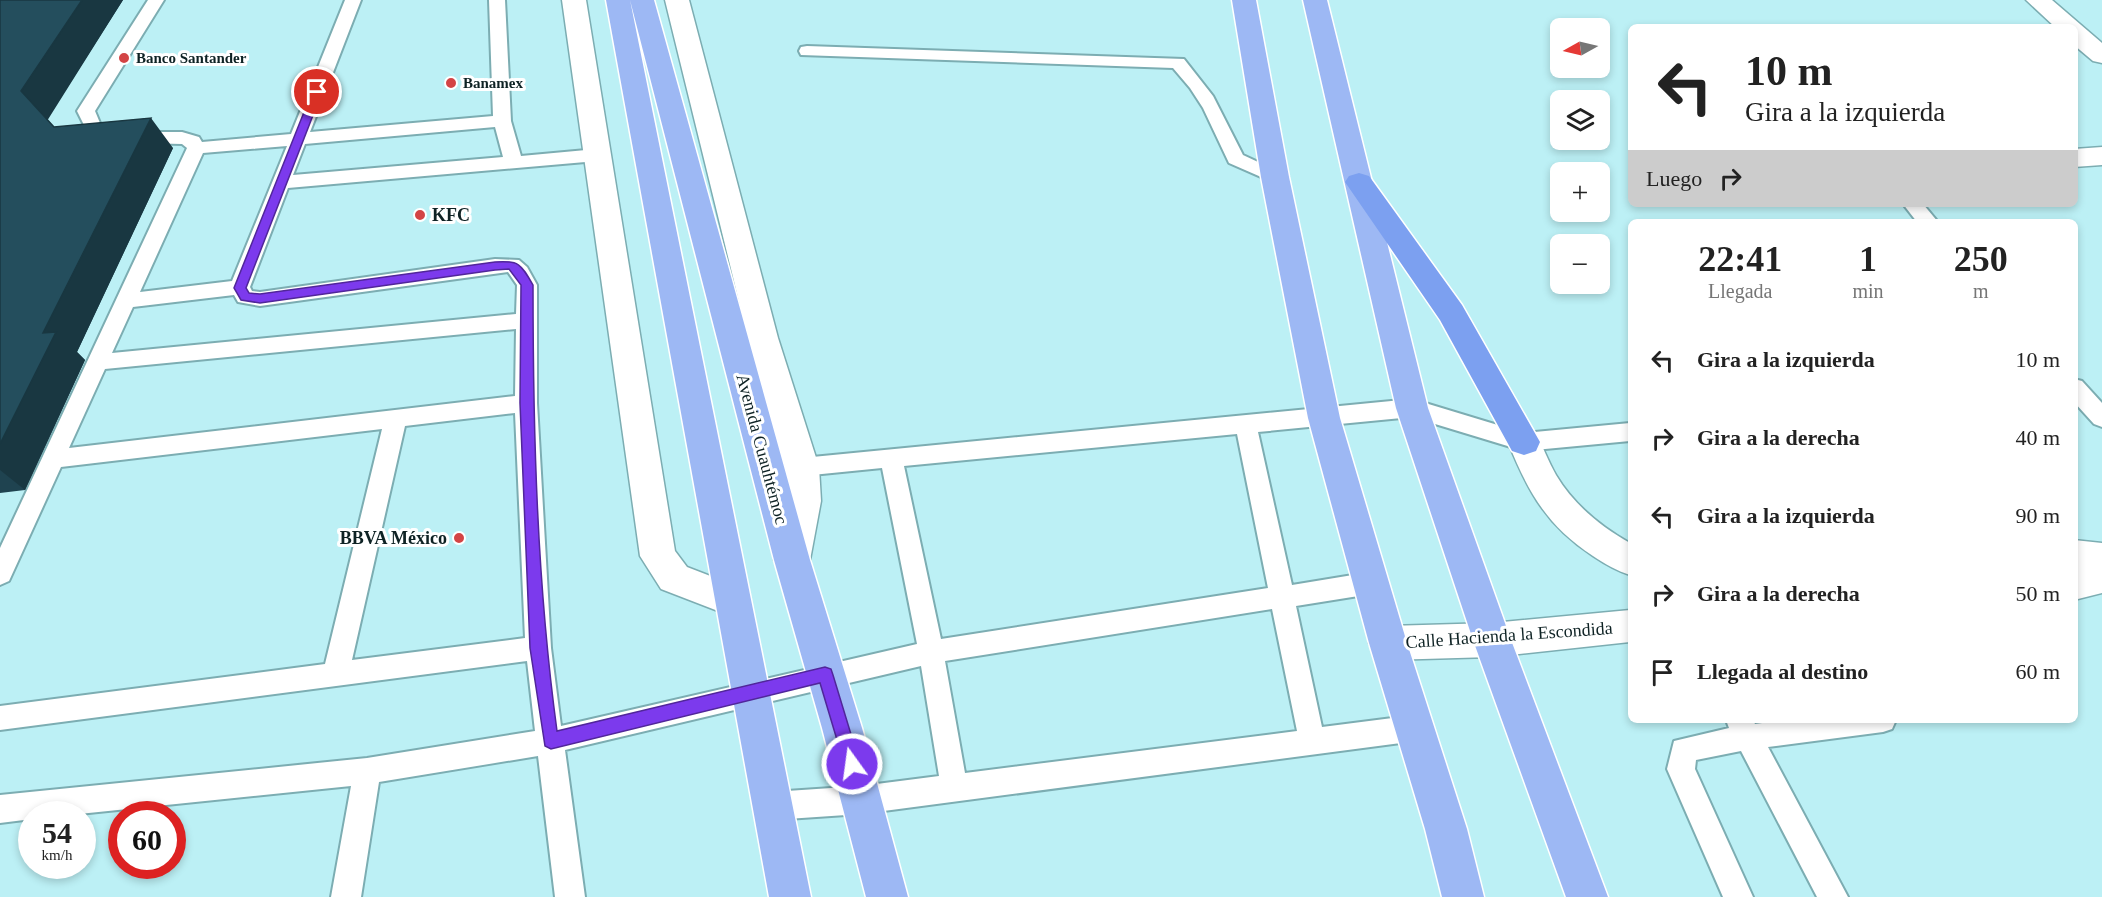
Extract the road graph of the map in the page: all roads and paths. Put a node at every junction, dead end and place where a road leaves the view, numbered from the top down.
1 (156, 0) edge
2 (353, 0) edge
3 (496, 0) edge
4 (574, 0) edge
5 (618, 0) edge
6 (642, 0) edge
7 (677, 0) edge
8 (1244, 0) edge
9 (1315, 0) edge
10 (2038, 0) edge
11 (2066, 24) edge
12 (2078, 35) edge
13 (807, 51) dead end
14 (2102, 56) edge
15 (502, 121) junction
16 (298, 140) junction
17 (196, 148) junction
18 (597, 155) junction
19 (2102, 156) edge
20 (2078, 158) edge
21 (514, 162) junction
22 (1275, 177) junction
23 (282, 182) junction
24 (1359, 182) junction
25 (1915, 207) edge
26 (1925, 219) edge
27 (240, 288) junction
28 (126, 301) junction
29 (526, 321) junction
30 (98, 362) junction
31 (2078, 391) edge
32 (526, 403) junction
33 (1412, 408) junction
34 (396, 418) junction
35 (1324, 418) junction
36 (2102, 418) edge
37 (1246, 425) junction
38 (1628, 432) edge
39 (1524, 442) junction
40 (53, 459) junction
41 (891, 459) junction
42 (802, 467) junction
43 (2078, 555) edge
44 (2102, 558) edge
45 (1628, 559) edge
46 (792, 560) junction
47 (0, 574) edge
48 (2102, 577) edge
49 (1371, 583) junction
50 (2078, 583) edge
51 (1283, 596) junction
52 (732, 600) junction
53 (1628, 626) edge
54 (1492, 640) junction
55 (1388, 643) junction
56 (538, 648) junction
57 (931, 652) junction
58 (825, 675) junction
59 (335, 676) junction
60 (749, 694) junction
61 (0, 718) edge
62 (1830, 723) edge
63 (1778, 726) edge
64 (1416, 728) junction
65 (1744, 728) edge
66 (551, 741) junction
67 (1312, 741) junction
68 (367, 771) junction
69 (954, 787) junction
70 (861, 800) junction
71 (772, 806) junction
72 (0, 809) edge
73 (346, 897) edge
74 (570, 897) edge
75 (790, 897) edge
76 (887, 897) edge
77 (1463, 897) edge
78 (1587, 897) edge
79 (1738, 897) edge
80 (1833, 897) edge

1 - 17 lane
2 - 16 lane
3 - 15 lane
4 - 18 street
5 - 52 main road
6 - 46 main road, Avenida Cuauhtémoc
7 - 42 street
8 - 22 main road
9 - 24 main road
10 - 11 street
12 - 14 street
13 - 22 lane
15 - 16 lane
15 - 21 lane
16 - 17 lane
16 - 23 lane
17 - 28 lane
18 - 21 lane
18 - 52 street
19 - 20 street
21 - 23 lane
22 - 35 main road
23 - 27 lane
24 - 33 main road
24 - 39 highway
25 - 26 lane
27 - 28 lane
27 - 29 lane
28 - 30 lane
29 - 30 lane
29 - 32 lane
30 - 40 lane
31 - 36 lane
32 - 34 lane
32 - 56 lane
33 - 35 lane
33 - 39 lane
33 - 54 main road
34 - 40 lane
34 - 59 lane
35 - 37 lane
35 - 49 main road
37 - 41 lane
37 - 51 lane
38 - 39 lane
39 - 45 street
40 - 47 lane
41 - 42 lane
41 - 57 lane
42 - 46 street
43 - 44 street
46 - 58 main road, Avenida Cuauhtémoc
48 - 50 street
49 - 51 lane
49 - 55 main road
51 - 57 lane
51 - 67 lane
52 - 60 main road
53 - 54 street, Calle Hacienda la Escondida
54 - 55 street, Calle Hacienda la Escondida
54 - 78 main road
55 - 64 main road
56 - 59 lane
56 - 66 lane
57 - 58 lane
57 - 69 lane
58 - 60 lane
58 - 70 main road, Avenida Cuauhtémoc
59 - 61 lane
60 - 66 lane
60 - 71 main road
62 - 63 lane
63 - 65 lane
64 - 67 lane
64 - 77 main road
65 - 79 lane
65 - 80 lane
66 - 68 lane
66 - 74 lane
67 - 69 lane
68 - 72 lane
68 - 73 lane
69 - 70 lane
70 - 71 lane
70 - 76 main road, Avenida Cuauhtémoc
71 - 75 main road

